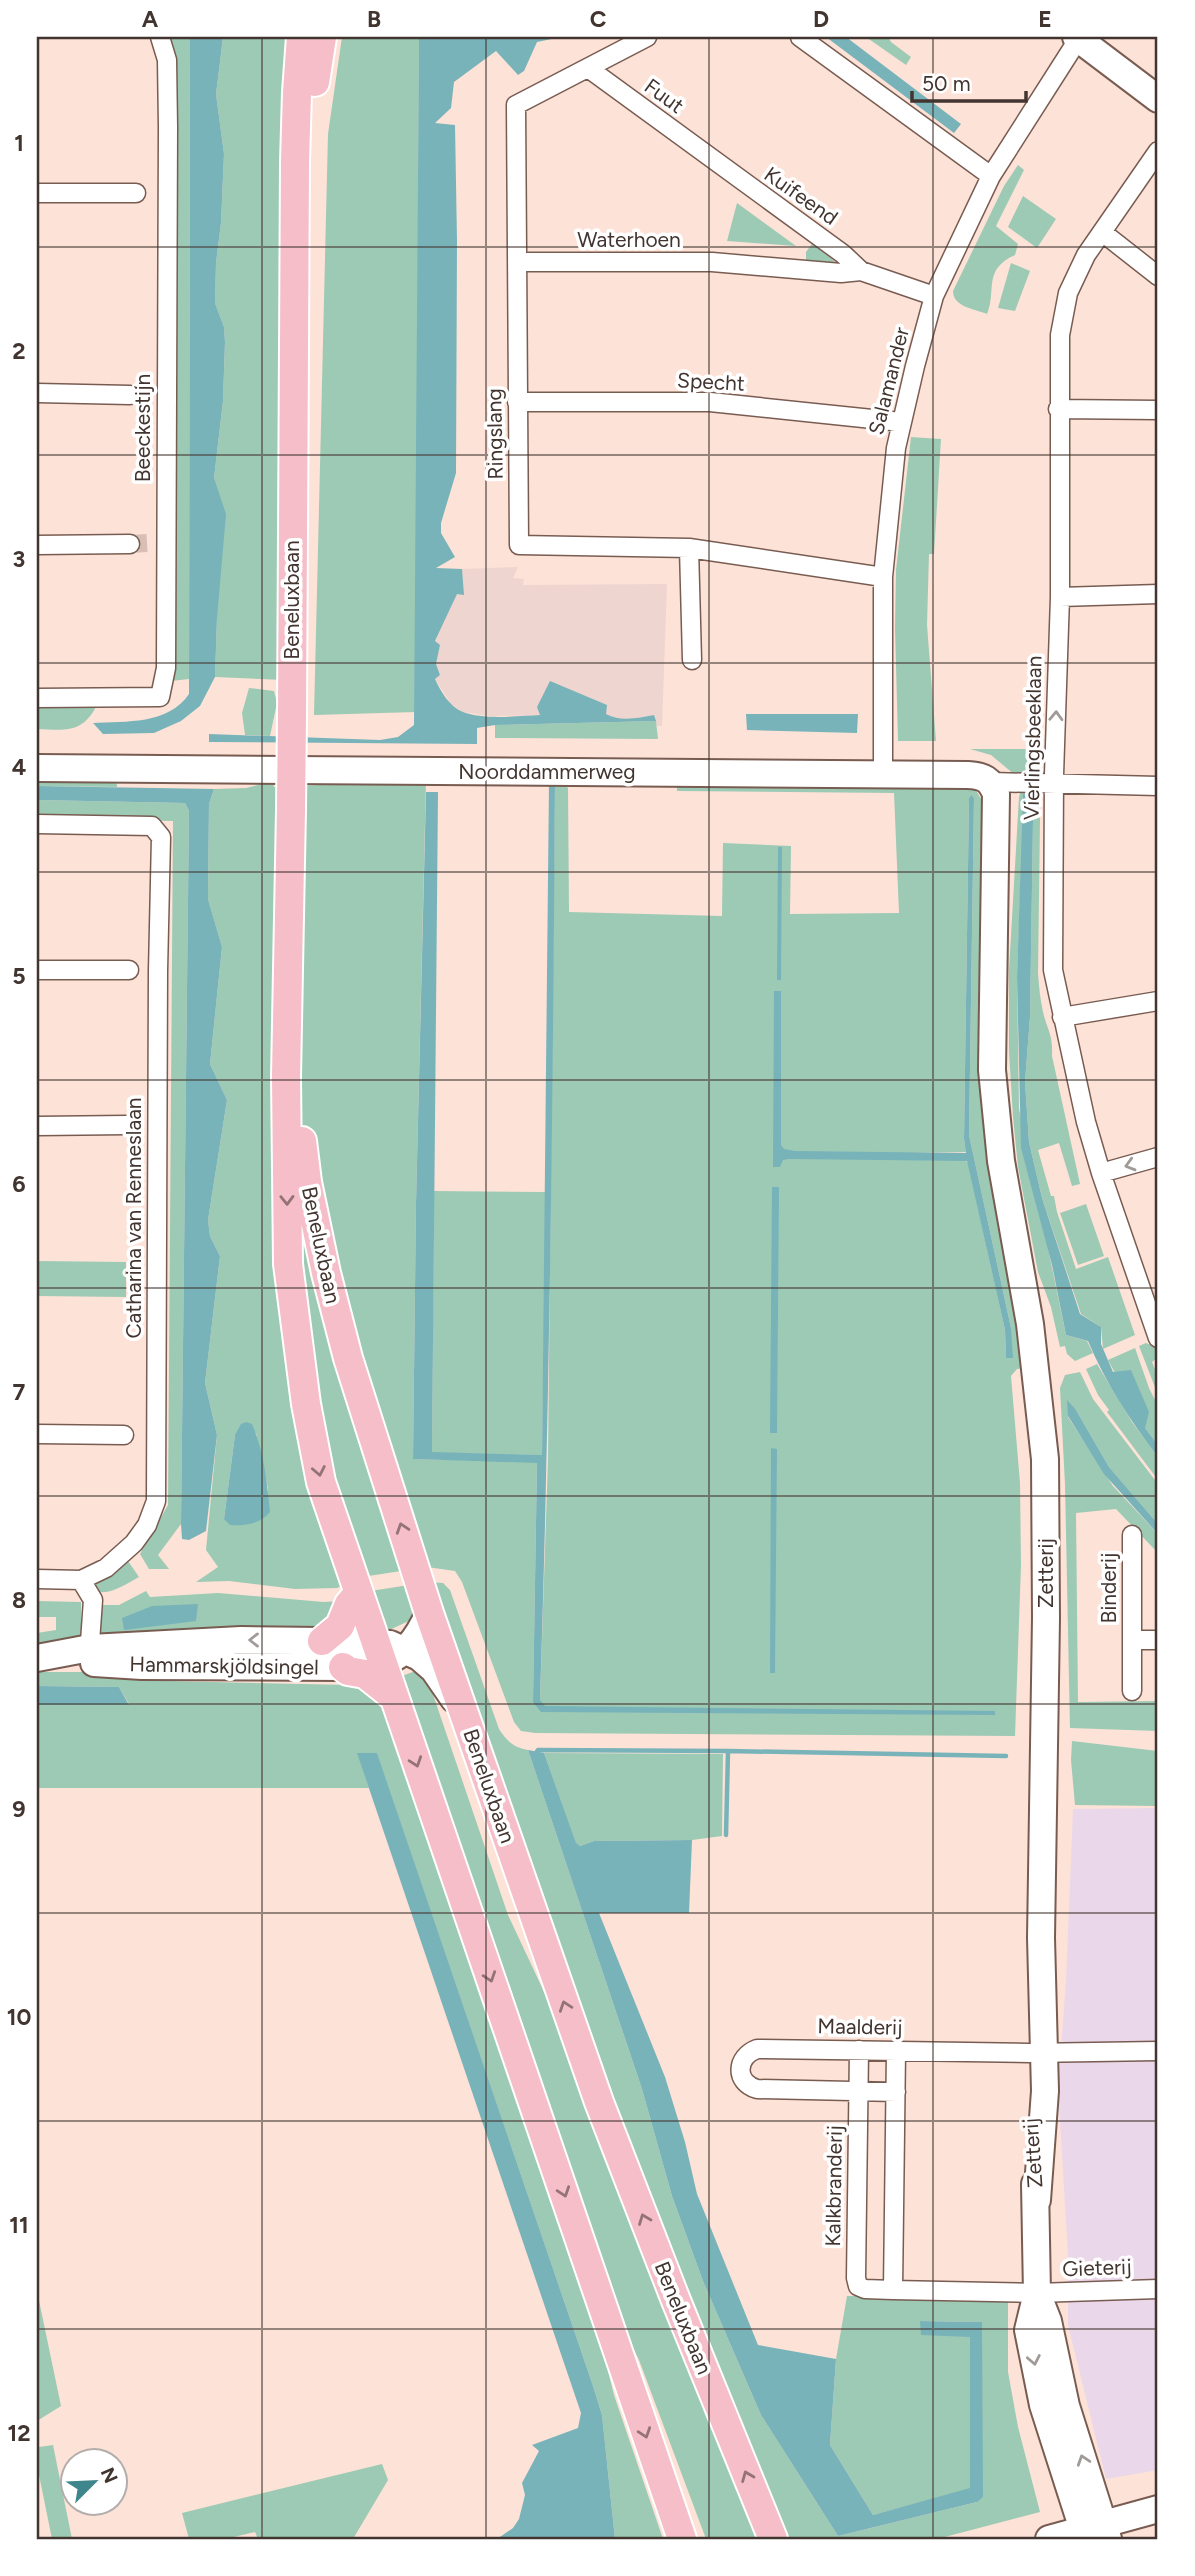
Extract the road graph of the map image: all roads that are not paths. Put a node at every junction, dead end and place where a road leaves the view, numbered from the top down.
1 (160, 37) edge
2 (301, 37) edge
3 (322, 37) edge
4 (647, 37) edge
5 (800, 37) edge
6 (1077, 37) edge
7 (588, 68) junction
8 (1158, 99) edge
9 (1158, 151) edge
10 (713, 160) joint
11 (991, 176) junction
12 (296, 191) junction
13 (37, 193) edge
14 (167, 194) junction
15 (1102, 232) junction
16 (517, 262) junction
17 (741, 266) joint
18 (861, 271) junction
19 (1158, 276) edge
20 (934, 296) junction
21 (37, 393) edge
22 (130, 395) tunnel mouth
23 (517, 402) junction
24 (1058, 410) junction
25 (1158, 410) edge
26 (901, 422) junction
27 (147, 543) junction
28 (37, 545) edge
29 (689, 548) junction
30 (883, 577) junction
31 (1158, 594) edge
32 (1059, 597) junction
33 (692, 660) dead end
34 (37, 698) edge
35 (37, 768) edge
36 (883, 774) junction
37 (1054, 784) junction
38 (1158, 786) edge
39 (993, 788) junction
40 (37, 824) edge
41 (37, 970) edge
42 (158, 971) junction
43 (1158, 1001) edge
44 (289, 1009) junction
45 (1062, 1017) junction
46 (157, 1125) junction
47 (37, 1126) edge
48 (1158, 1157) edge
49 (1101, 1173) junction
50 (1158, 1335) edge
51 (37, 1434) edge
52 (156, 1435) junction
53 (1132, 1535) dead end
54 (37, 1579) edge
55 (81, 1580) junction
56 (358, 1594) junction
57 (429, 1613) junction
58 (1132, 1640) junction
59 (1158, 1640) edge
60 (322, 1641) junction
61 (388, 1652) junction
62 (89, 1655) junction
63 (37, 1659) edge
64 (343, 1667) junction
65 (1132, 1691) dead end
66 (394, 1697) junction
67 (467, 1718) junction
68 (859, 2050) junction
69 (896, 2051) junction
70 (1037, 2052) junction
71 (1158, 2052) edge
72 (859, 2091) junction
73 (896, 2092) junction
74 (1158, 2288) edge
75 (893, 2290) junction
76 (1037, 2293) junction
77 (1158, 2509) edge
78 (1095, 2533) edge
79 (682, 2539) edge
80 (773, 2539) edge
81 (1049, 2539) edge

1 - 14 street, Beeckestijn
2 - 12 main road, Beneluxbaan
3 - 12 main road, Beneluxbaan
4 - 7 street, Ringslang
5 - 11 street
6 - 8 street
6 - 11 street, Salamander
7 - 10 street, Fuut
7 - 16 street, Ringslang
9 - 15 street, Vierlingsbeeklaan
10 - 18 street, Kuifeend
11 - 20 street, Salamander
12 - 44 main road, Beneluxbaan, bridge
13 - 14 street
14 - 27 street, Beeckestijn
15 - 19 street
15 - 24 street, Vierlingsbeeklaan
16 - 17 street, Waterhoen
16 - 23 street, Ringslang
17 - 18 street, Kuifeend
18 - 20 street, Kuifeend
20 - 26 street, Salamander
21 - 22 street
23 - 26 street, Specht
23 - 29 street, Ringslang
24 - 25 street
24 - 32 street, Vierlingsbeeklaan
26 - 30 street, Salamander
27 - 28 street
27 - 34 street, Beeckestijn
29 - 30 street, Ringslang
29 - 33 street
30 - 36 street, Salamander
31 - 32 street
37 -> 32 street, Vierlingsbeeklaan
35 - 36 street, Noorddammerweg
36 - 39 street, Noorddammerweg
37 - 38 street, Noorddammerweg
37 - 39 street, Noorddammerweg
37 - 45 street, Vierlingsbeeklaan
39 - 70 street, Zetterij
40 - 42 street, Catharina van Renneslaan
41 - 42 street
42 - 46 street, Catharina van Renneslaan
43 - 45 street
44 -> 56 main road, Beneluxbaan
57 -> 44 main road, Beneluxbaan
45 - 49 street, Vierlingsbeeklaan
46 - 47 street
46 - 52 street, Catharina van Renneslaan
48 -> 49 street
49 - 50 street, Vierlingsbeeklaan
51 - 52 street
52 - 55 street, Catharina van Renneslaan
53 - 58 street, Binderij
54 - 55 street
55 - 62 street
56 - 60 main road
56 - 61 main road, Beneluxbaan
57 - 61 street
57 - 67 main road, Beneluxbaan
58 - 59 street, Binderij
58 - 65 street, Binderij
60 - 61 street, Hammarskjöldsingel
60 -> 62 street, Hammarskjöldsingel
61 - 64 street, Hammarskjöldsingel
61 - 66 main road, Beneluxbaan
61 - 67 street
62 - 63 street, Hammarskjöldsingel
62 - 64 street, Hammarskjöldsingel
64 - 66 main road
66 -> 79 main road, Beneluxbaan
80 -> 67 main road, Beneluxbaan
68 - 69 street, Maalderij
68 - 72 street, Kalkbranderij
68 - 72 street, Maalderij
69 - 70 street, Maalderij
69 - 73 street
70 - 71 street, Maalderij
70 - 76 street, Zetterij
72 - 73 street, Maalderij
72 - 75 street, Kalkbranderij
73 - 75 street
74 - 76 street, Gieterij
75 - 76 street, Kalkbranderij
76 - 78 street, Zetterij
77 - 78 street
78 - 81 street

